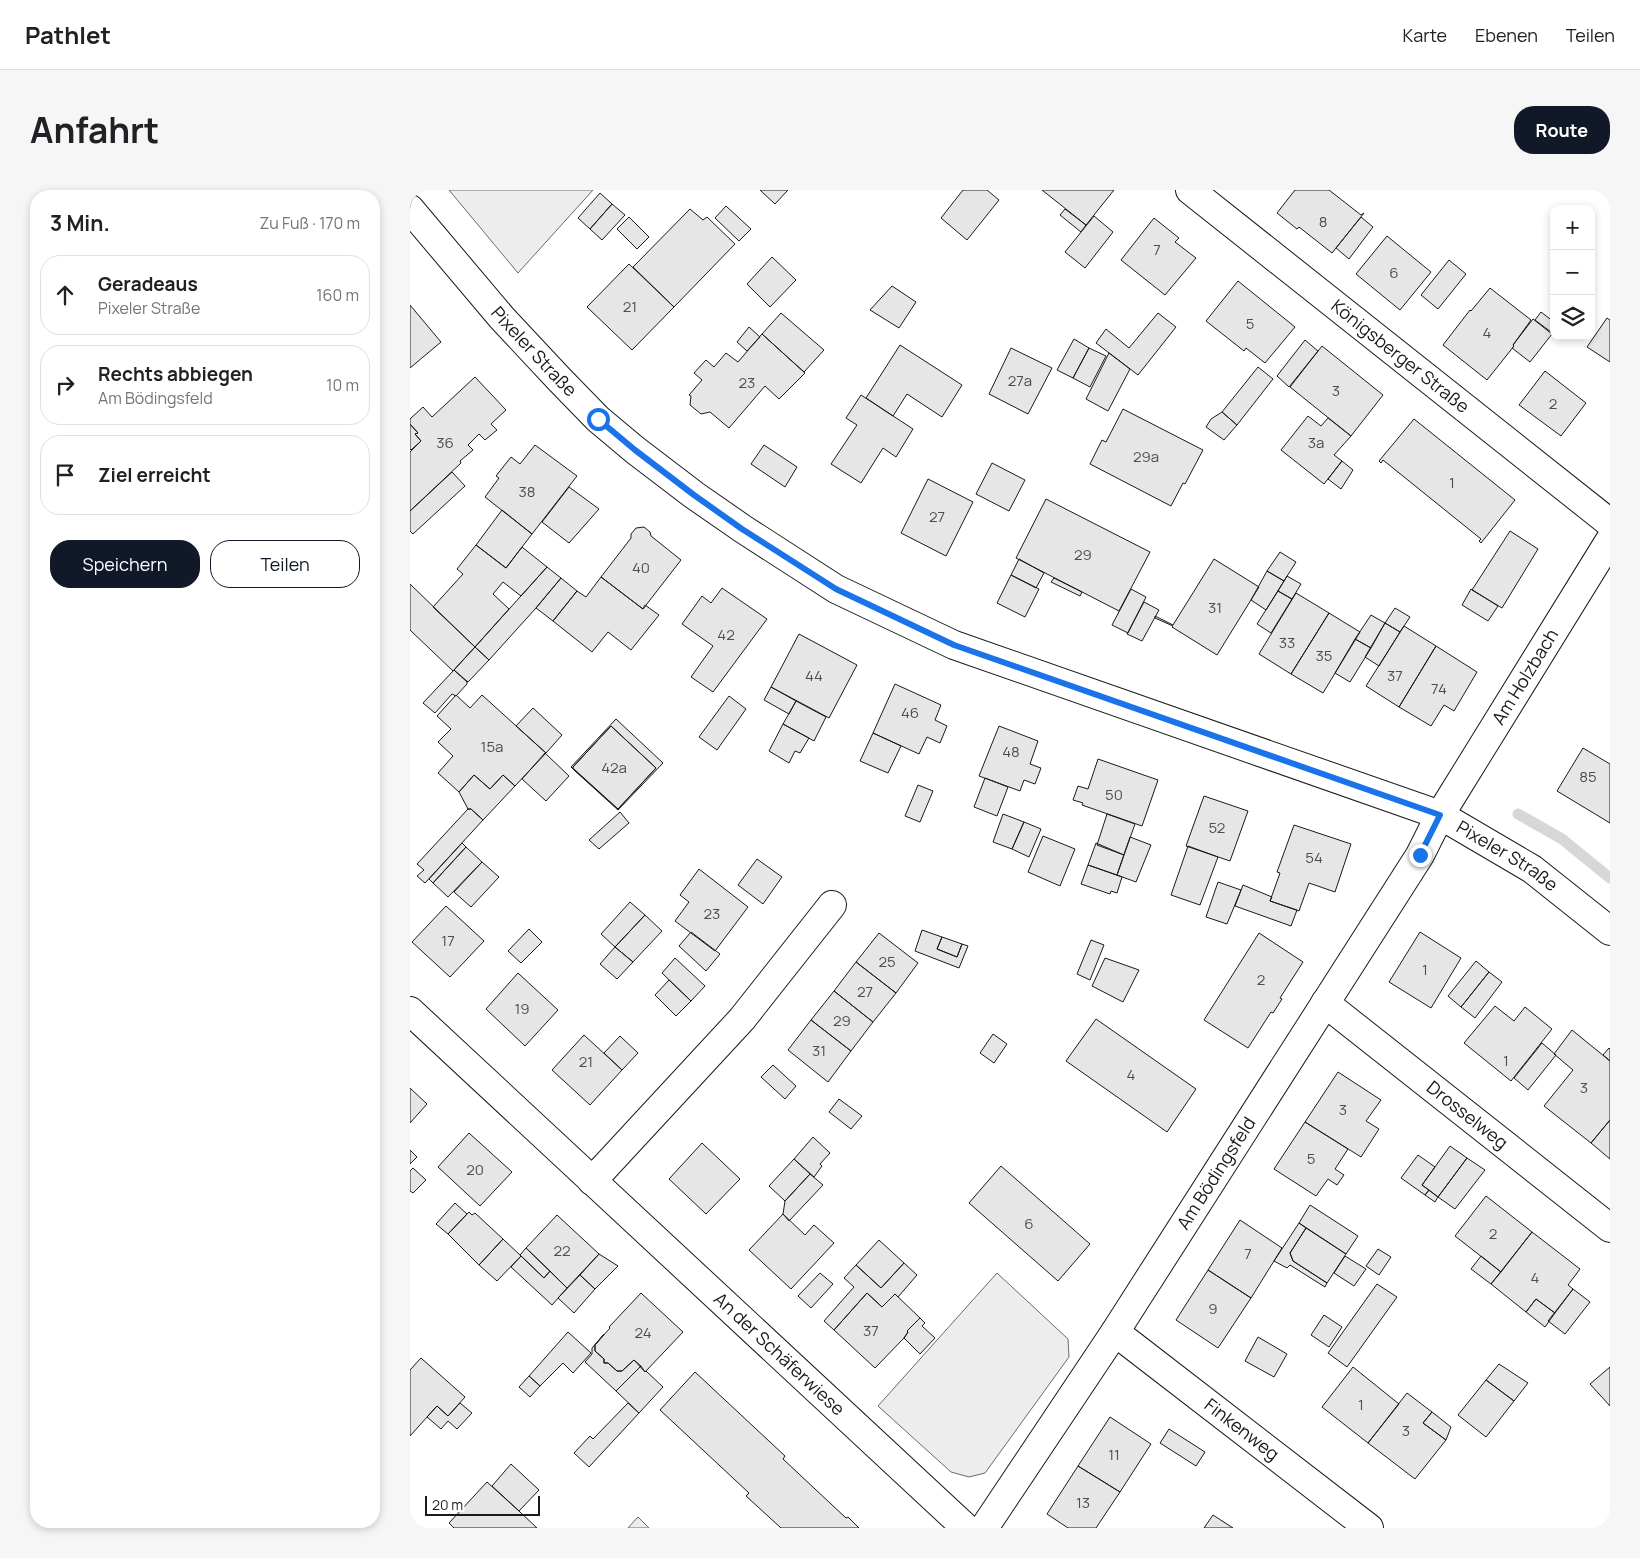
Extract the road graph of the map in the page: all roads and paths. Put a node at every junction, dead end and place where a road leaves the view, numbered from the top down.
1 (1190, 190) edge
2 (410, 209) edge
3 (1610, 523) edge
4 (1610, 540) edge
5 (1440, 815) junction
6 (832, 905) dead end
7 (1610, 931) edge
8 (1325, 1003) junction
9 (410, 1011) edge
10 (592, 1181) junction
11 (1610, 1228) edge
12 (1115, 1332) junction
13 (966, 1528) edge
14 (984, 1528) edge
15 (1369, 1528) edge

1 - 3 street, Königsberger Straße
2 - 5 street, Pixeler Straße
4 - 5 street, Am Holzbach
5 - 7 street, Pixeler Straße
5 - 8 street, Am Bödingsfeld
6 - 10 street
8 - 11 street, Drosselweg
8 - 12 street, Am Bödingsfeld
9 - 10 street, An der Schäferwiese
10 - 13 street, An der Schäferwiese
12 - 14 street, Am Bödingsfeld
12 - 15 street, Finkenweg

